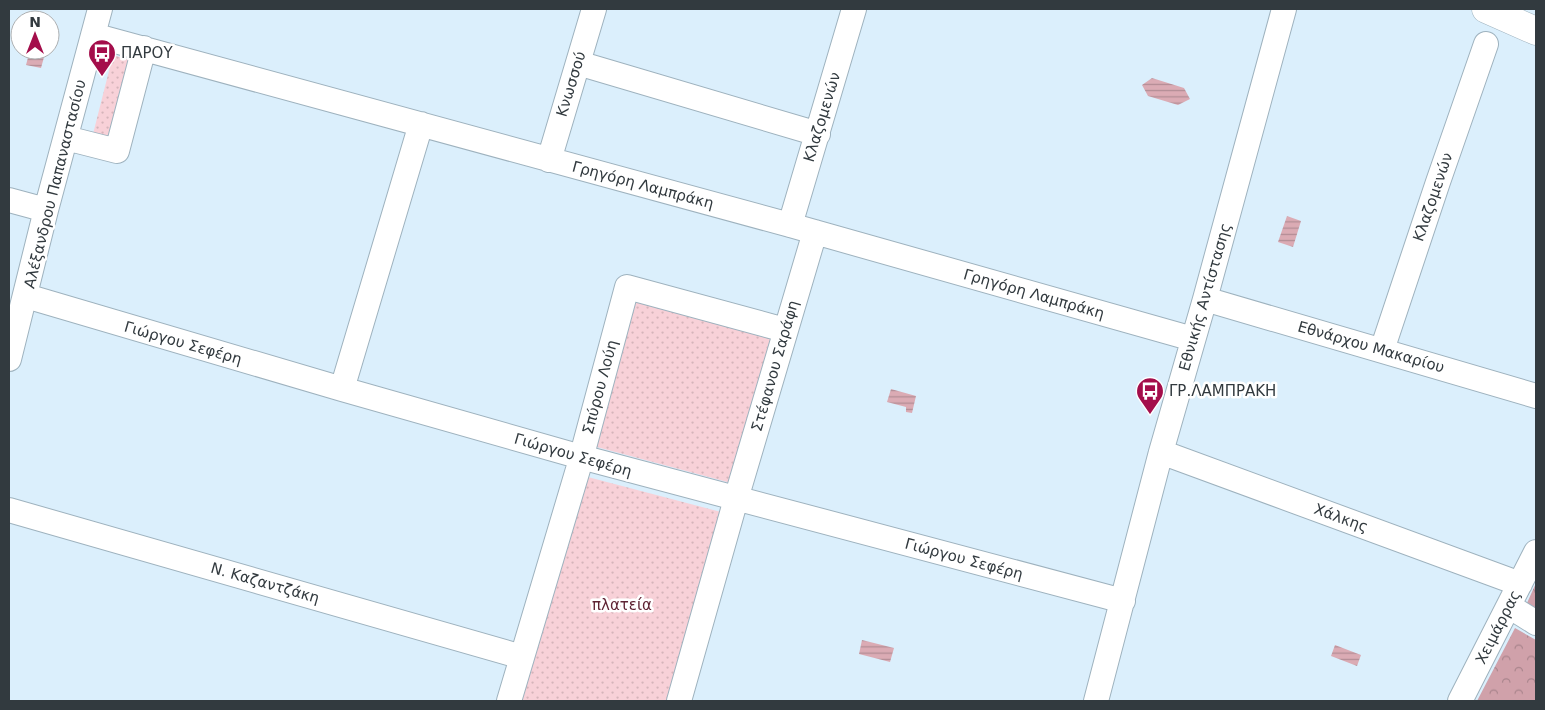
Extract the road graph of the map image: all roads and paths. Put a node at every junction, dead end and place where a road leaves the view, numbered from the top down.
1 (100, 9) edge
2 (594, 9) edge
3 (854, 9) edge
4 (1284, 9) edge
5 (1486, 9) edge
6 (1536, 31) edge
7 (93, 35) junction
8 (1486, 44) dead end
9 (144, 48) junction
10 (578, 63) junction
11 (421, 124) junction
12 (818, 134) junction
13 (66, 138) junction
14 (549, 160) junction
15 (9, 200) edge
16 (46, 210) junction
17 (790, 225) junction
18 (815, 232) junction
19 (26, 296) junction
20 (1205, 299) junction
21 (785, 330) junction
22 (1193, 339) junction
23 (1382, 350) junction
24 (9, 359) edge
25 (342, 389) junction
26 (1536, 396) edge
27 (1161, 452) junction
28 (581, 457) junction
29 (736, 499) junction
30 (9, 510) edge
31 (1536, 552) edge
32 (1520, 584) junction
33 (1123, 601) junction
34 (1509, 606) junction
35 (1536, 623) edge
36 (522, 657) junction
37 (509, 701) edge
38 (679, 701) edge
39 (1096, 701) edge
40 (1460, 701) edge

1 - 7 street, Αλέξανδρου Παπαναστασίου
2 - 10 street, Κνωσσού
3 - 12 street, Κλαζομενών
4 - 20 street, Εθνικής Αντίστασης
5 - 6 main road
7 - 9 street, Γρηγόρη Λαμπράκη
7 - 13 street, Αλέξανδρου Παπαναστασίου
8 - 23 street, Κλαζομενών
9 - 11 street, Γρηγόρη Λαμπράκη
9 - 13 street
10 - 12 street
10 - 14 street, Κνωσσού
11 - 14 street, Γρηγόρη Λαμπράκη
11 - 25 street
12 - 17 street, Κλαζομενών
13 - 16 street, Αλέξανδρου Παπαναστασίου
14 - 17 street, Γρηγόρη Λαμπράκη
15 - 16 street
16 - 19 street, Αλέξανδρου Παπαναστασίου
17 - 18 street, Γρηγόρη Λαμπράκη
18 - 21 street, Στέφανου Σαράφη
18 - 22 street, Γρηγόρη Λαμπράκη
19 - 24 street, Αλέξανδρου Παπαναστασίου
19 - 25 street, Γιώργου Σεφέρη
20 - 22 street, Εθνικής Αντίστασης
20 - 23 street, Εθνάρχου Μακαρίου
21 - 28 street, Σπύρου Λούη
21 - 29 street, Στέφανου Σαράφη
22 - 27 street, Εθνικής Αντίστασης
23 - 26 street, Εθνάρχου Μακαρίου
25 - 28 street, Γιώργου Σεφέρη
27 - 32 street, Χάλκης
27 - 33 street, Εθνικής Αντίστασης
28 - 29 street, Γιώργου Σεφέρη
28 - 36 street, Σπύρου Λούη
29 - 33 street, Γιώργου Σεφέρη
29 - 38 street, Στέφανου Σαράφη
30 - 36 street, Ν. Καζαντζάκη
31 - 32 street, Χειμάρρας
32 - 34 street, Χειμάρρας
33 - 39 street, Εθνικής Αντίστασης
34 - 35 street
34 - 40 street, Χειμάρρας
36 - 37 street, Σπύρου Λούη

